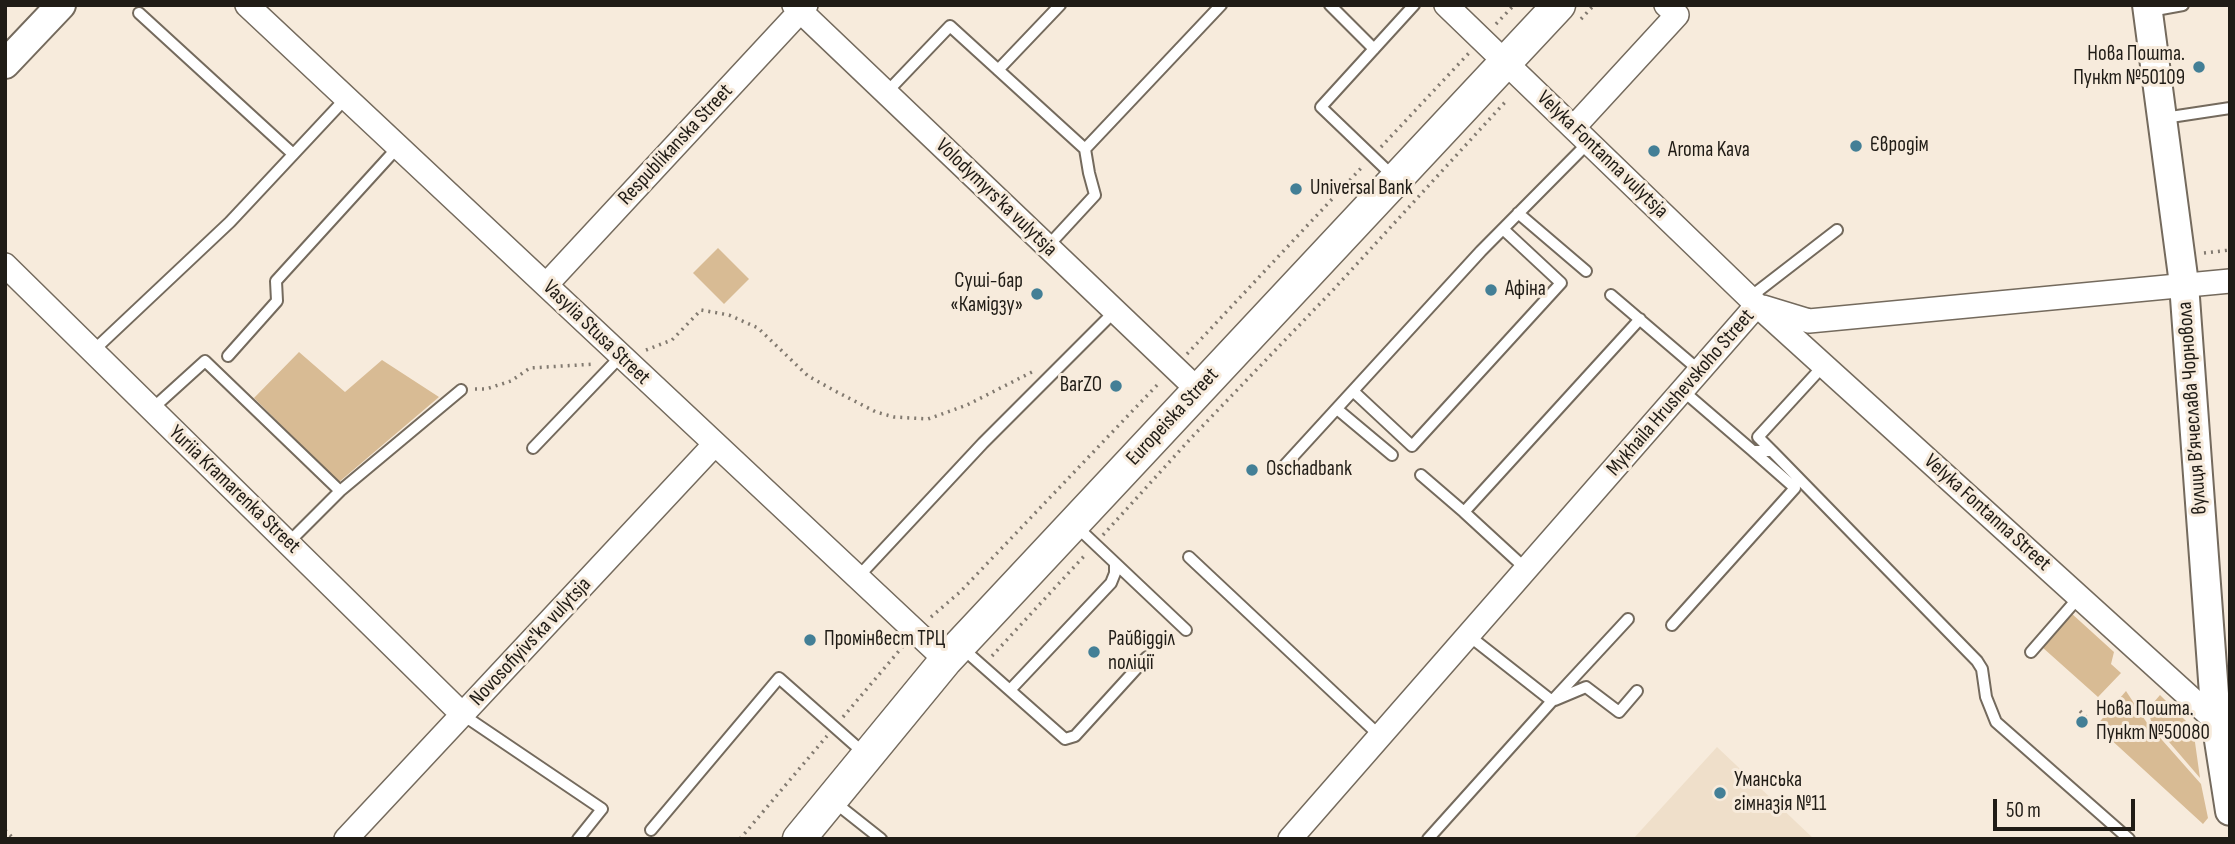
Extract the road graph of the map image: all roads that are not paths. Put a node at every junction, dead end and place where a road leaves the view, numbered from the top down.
1 (61, 5) edge
2 (247, 5) edge
3 (1060, 5) edge
4 (1221, 5) edge
5 (1330, 5) edge
6 (1414, 5) edge
7 (1446, 5) edge
8 (1667, 5) edge
9 (2183, 5) edge
10 (800, 7) edge
11 (2147, 8) edge
12 (139, 13) dead end
13 (1568, 14) edge
14 (1374, 49) junction
15 (5, 64) edge
16 (998, 70) junction
17 (1515, 70) junction
18 (886, 93) junction
19 (346, 98) junction
20 (2230, 108) edge
21 (2162, 118) junction
22 (1582, 135) junction
23 (398, 147) junction
24 (1085, 149) junction
25 (293, 154) junction
26 (1396, 178) junction
27 (1518, 214) junction
28 (1503, 229) junction
29 (1837, 230) dead end
30 (1047, 247) junction
31 (5, 265) edge
32 (1586, 271) dead end
33 (2230, 281) edge
34 (2184, 284) junction
35 (546, 285) junction
36 (1611, 295) dead end
37 (1753, 301) junction
38 (1115, 311) junction
39 (1640, 319) junction
40 (93, 351) junction
41 (228, 356) dead end
42 (620, 362) junction
43 (1824, 365) junction
44 (1700, 371) junction
45 (461, 390) road end
46 (1198, 390) junction
47 (1682, 390) junction
48 (1353, 391) junction
49 (152, 409) junction
50 (1336, 409) junction
51 (714, 444) junction
52 (533, 448) dead end
53 (1753, 451) junction
54 (1772, 451) junction
55 (1392, 455) dead end
56 (1285, 465) dead end
57 (1421, 475) dead end
58 (340, 491) junction
59 (1464, 512) junction
60 (1084, 534) junction
61 (288, 543) junction
62 (1189, 557) dead end
63 (1115, 563) junction
64 (1526, 569) junction
65 (857, 578) junction
66 (2079, 597) junction
67 (1628, 619) dead end
68 (1672, 625) dead end
69 (1186, 630) dead end
70 (1468, 635) junction
71 (2031, 652) dead end
72 (953, 653) junction
73 (1147, 657) dead end
74 (1010, 691) junction
75 (1637, 691) dead end
76 (1552, 701) junction
77 (463, 715) junction
78 (2216, 721) junction
79 (1380, 736) junction
80 (867, 755) junction
81 (831, 799) junction
82 (2230, 811) edge
83 (651, 830) dead end
84 (874, 837) edge
85 (346, 839) edge
86 (578, 839) edge
87 (799, 839) edge
88 (1290, 839) edge
89 (1428, 839) edge
90 (2129, 839) edge

1 - 15 street
2 - 19 street, Vasylia Stusa Street
3 - 16 lane
4 - 24 lane
5 - 14 lane
6 - 14 lane
7 - 17 street, Velyka Fontanna vulytsja
8 - 22 street
9 - 11 lane
10 - 18 street, Volodymyrs'ka vulytsja
10 - 35 street, Respublikanska Street
11 - 21 street, вулиця В’ячеслава Чорновола
12 - 25 lane
13 - 17 main road, Europeiska Street
14 - 26 lane
16 - 18 lane
16 - 24 lane
17 - 22 street, Velyka Fontanna vulytsja
17 - 26 main road, Europeiska Street
18 - 30 street, Volodymyrs'ka vulytsja
19 - 23 street, Vasylia Stusa Street
19 - 25 lane
20 - 21 lane
21 - 34 street, вулиця В’ячеслава Чорновола
22 - 27 lane
22 - 37 street, Velyka Fontanna vulytsja
23 - 35 street, Vasylia Stusa Street
23 - 41 lane
24 - 30 lane
25 - 40 lane
26 - 46 main road, Europeiska Street
27 - 28 lane
27 - 32 lane
28 - 48 lane
28 - 48 lane
29 - 37 lane
30 - 38 street, Volodymyrs'ka vulytsja
31 - 40 street, Yuriia Kramarenka Street
33 - 34 street, Mykhaila Hrushevskoho Street
34 - 37 street, Mykhaila Hrushevskoho Street
34 - 78 street, вулиця В’ячеслава Чорновола
35 - 42 street, Vasylia Stusa Street
36 - 39 lane
37 - 43 street, Velyka Fontanna Street
37 - 44 street, Mykhaila Hrushevskoho Street
38 - 46 street, Volodymyrs'ka vulytsja
38 - 65 lane
39 - 44 lane
39 - 59 lane
40 - 49 street, Yuriia Kramarenka Street
42 - 51 street, Vasylia Stusa Street
42 - 52 lane
43 - 54 lane
43 - 66 street, Velyka Fontanna Street
44 - 47 street, Mykhaila Hrushevskoho Street
45 - 58 lane
46 - 60 main road, Europeiska Street
47 - 53 lane
47 - 64 street, Mykhaila Hrushevskoho Street
48 - 50 lane
49 - 58 lane
49 - 61 street, Yuriia Kramarenka Street
50 - 55 lane
50 - 56 lane
51 - 65 street, Vasylia Stusa Street
51 - 77 street, Novosofiyivs'ka vulytsja
53 - 54 lane
53 - 68 lane
54 - 90 lane
57 - 59 lane
58 - 61 lane
59 - 64 lane
60 - 63 lane
60 - 72 main road, Europeiska Street
61 - 77 street, Yuriia Kramarenka Street
62 - 79 lane
63 - 69 lane
63 - 74 lane
64 - 70 street, Mykhaila Hrushevskoho Street
65 - 72 street, Vasylia Stusa Street
66 - 71 lane
66 - 78 street, Velyka Fontanna Street
67 - 76 lane
70 - 76 lane
70 - 79 street, Mykhaila Hrushevskoho Street
72 - 74 lane
72 - 80 main road, Europeiska Street
73 - 74 lane
75 - 76 lane
76 - 89 lane
77 - 85 street, Novosofiyivs'ka vulytsja
77 - 86 lane
78 - 82 street, вулиця В’ячеслава Чорновола
79 - 88 street, Mykhaila Hrushevskoho Street
80 - 81 main road, Europeiska Street
80 - 83 lane
81 - 84 lane
81 - 87 main road, Europeiska Street

